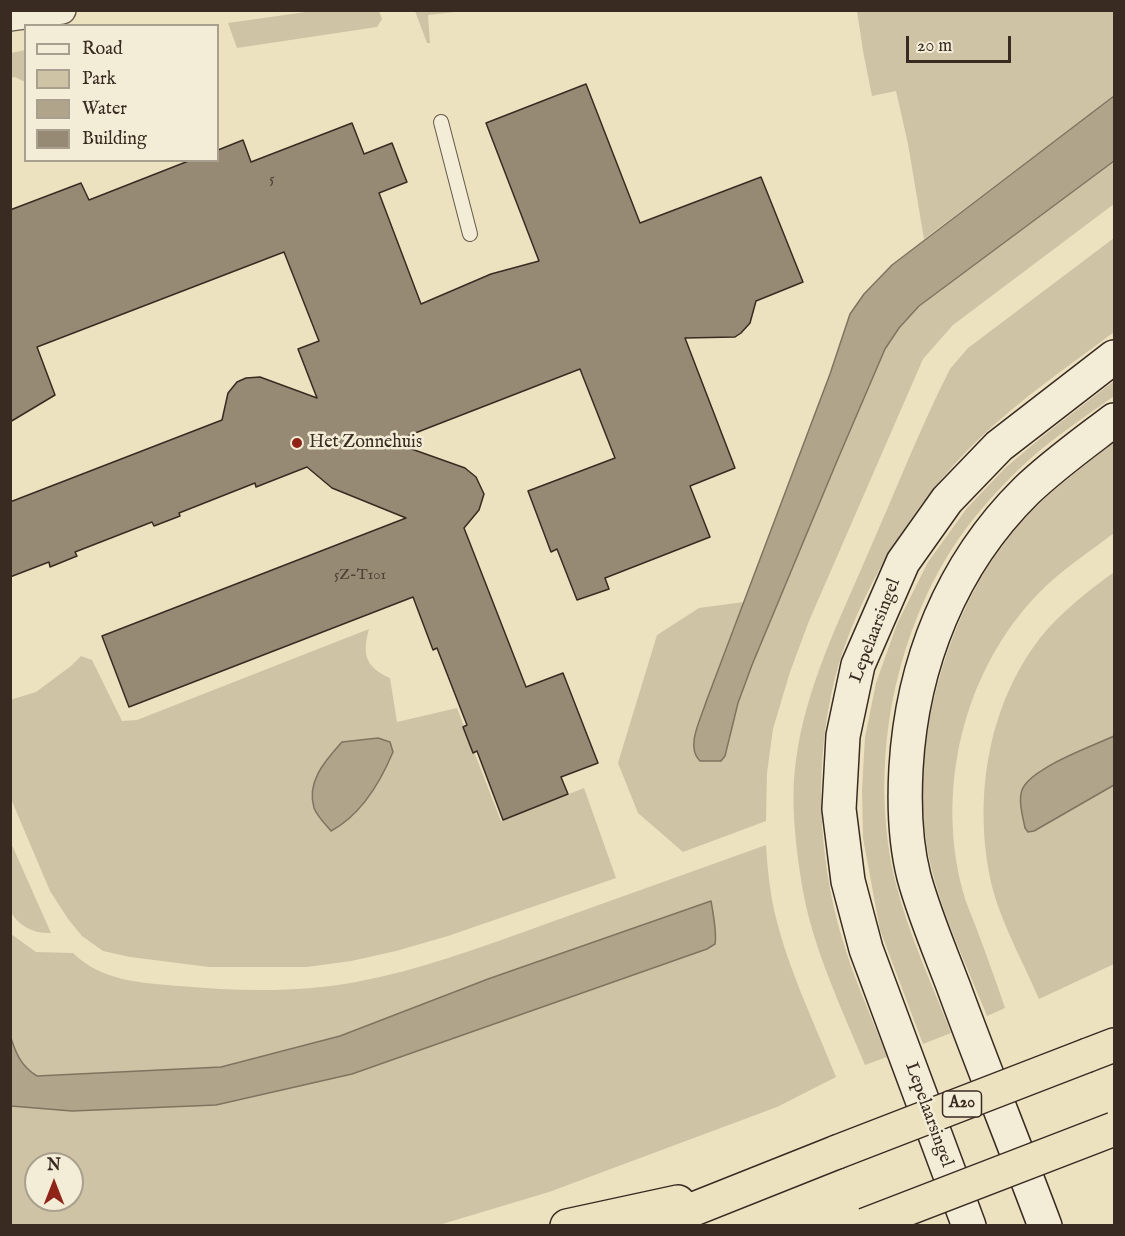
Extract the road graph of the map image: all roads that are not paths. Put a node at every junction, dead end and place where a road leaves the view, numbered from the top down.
1 (62, 10) edge
2 (10, 17) edge
3 (441, 122) dead end
4 (470, 234) dead end
5 (1114, 357) edge
6 (1114, 420) edge
7 (1101, 1050) edge
8 (1114, 1129) edge
9 (756, 1185) junction
10 (864, 1225) edge
11 (567, 1226) edge
12 (651, 1226) edge
13 (969, 1226) edge
14 (1045, 1226) edge

1 - 2 street
3 - 4 lane
5 - 13 street, Lepelaarsingel
6 - 14 street
7 - 9 highway, A20, bridge
8 - 10 highway, bridge
9 - 11 highway, A20
9 - 12 highway, A20

